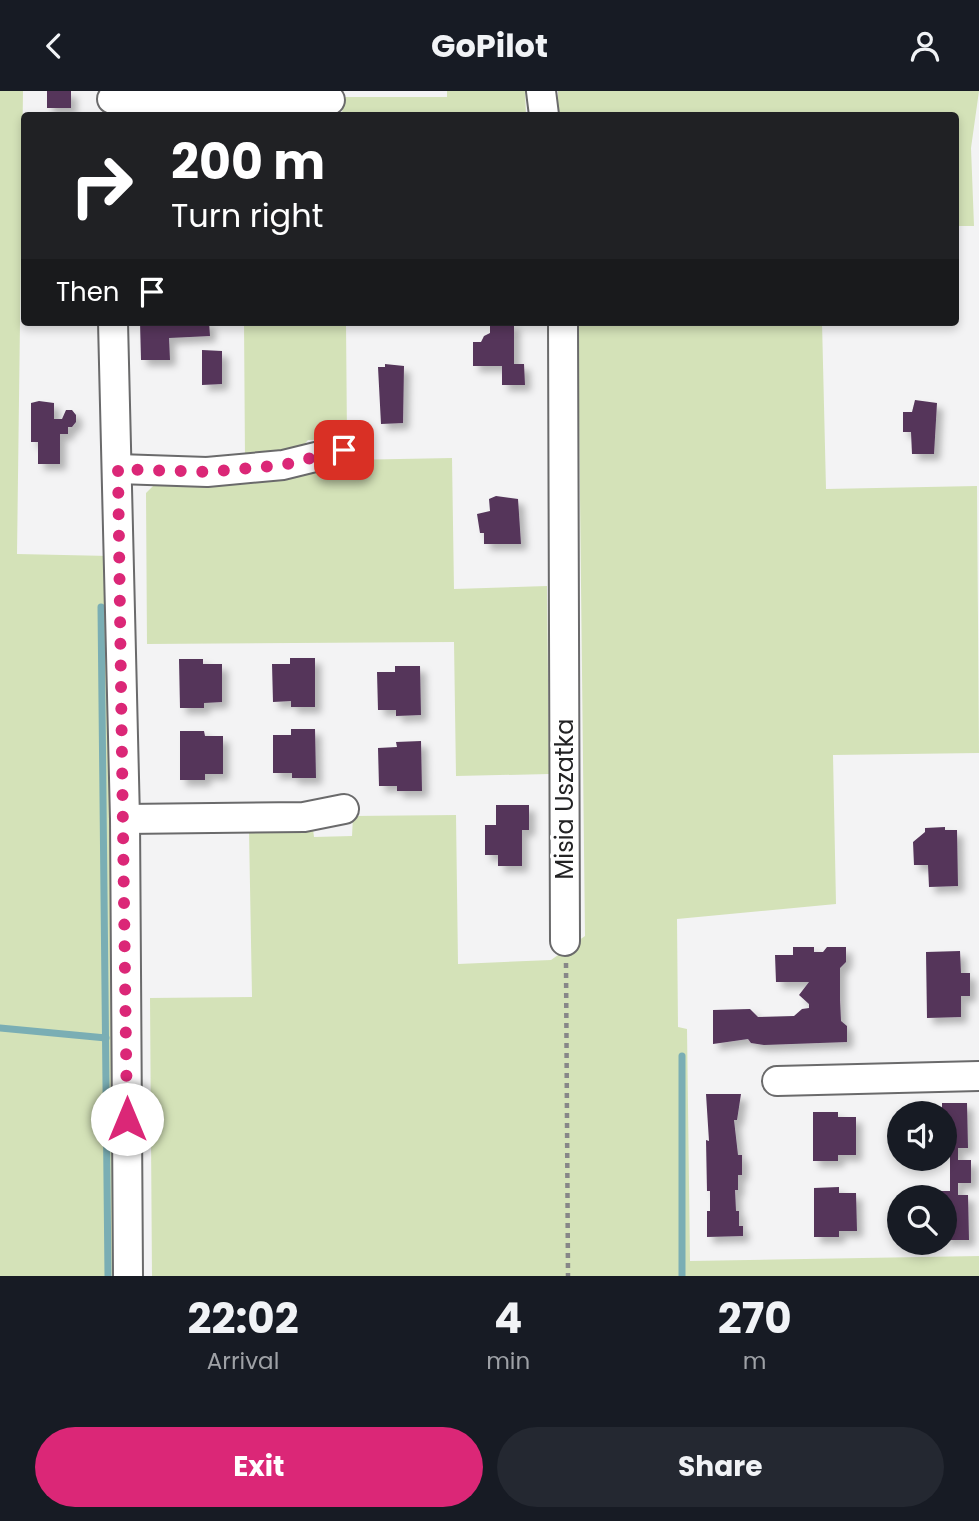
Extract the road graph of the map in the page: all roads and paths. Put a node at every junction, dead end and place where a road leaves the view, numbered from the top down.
1 (541, 91) edge
2 (330, 100) dead end
3 (113, 102) edge
4 (544, 112) edge
5 (113, 326) edge
6 (563, 326) edge
7 (344, 450) dead end
8 (118, 469) junction
9 (344, 809) dead end
10 (125, 819) junction
11 (565, 941) joint
12 (979, 1076) edge
13 (777, 1081) dead end
14 (128, 1276) edge
15 (568, 1276) edge

1 - 4 street
2 - 3 street
5 - 8 street
6 - 11 street, Misia Uszatka
7 - 8 street
8 - 10 street
9 - 10 street
10 - 14 street
11 - 15 path
12 - 13 street

